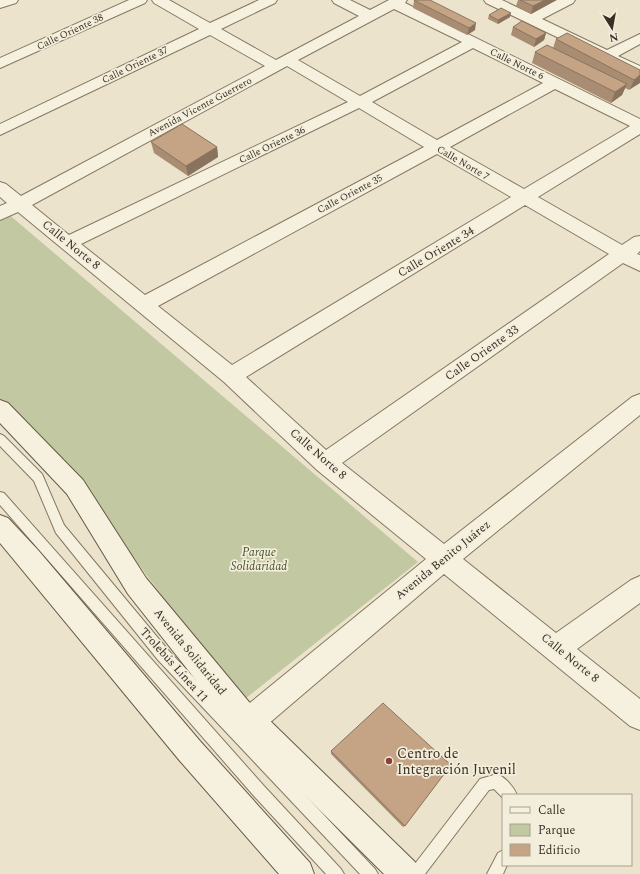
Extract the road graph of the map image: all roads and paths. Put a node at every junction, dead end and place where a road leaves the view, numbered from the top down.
1 (11, 0) edge
2 (140, 0) edge
3 (159, 0) edge
4 (270, 0) edge
5 (339, 0) edge
6 (491, 0) edge
7 (568, 0) edge
8 (397, 2) edge
9 (0, 4) edge
10 (370, 16) junction
11 (531, 19) junction
12 (210, 29) junction
13 (640, 38) edge
14 (474, 42) junction
15 (607, 56) junction
16 (281, 63) junction
17 (0, 64) edge
18 (640, 72) edge
19 (555, 83) junction
20 (360, 102) junction
21 (640, 126) edge
22 (0, 130) edge
23 (437, 148) junction
24 (0, 188) edge
25 (525, 198) junction
26 (19, 203) junction
27 (0, 214) edge
28 (640, 242) edge
29 (68, 243) junction
30 (622, 255) junction
31 (640, 264) edge
32 (144, 305) junction
33 (231, 376) junction
34 (640, 403) edge
35 (0, 409) edge
36 (0, 439) edge
37 (325, 463) junction
38 (0, 497) edge
39 (0, 526) edge
40 (445, 558) junction
41 (640, 588) edge
42 (557, 648) junction
43 (640, 716) edge
44 (250, 721) junction
45 (509, 794) edge
46 (502, 860) edge
47 (299, 874) edge
48 (336, 874) edge
49 (370, 874) edge
50 (405, 874) edge
51 (416, 874) edge
52 (495, 874) edge

1 - 9 street
2 - 17 street, Calle Oriente 38
3 - 12 street, Calle Norte 7
4 - 12 street, Calle Oriente 37
5 - 10 street
6 - 11 street
7 - 11 street
8 - 10 street, Avenida Vicente Guerrero
8 - 14 street, Calle Norte 6
10 - 16 street, Avenida Vicente Guerrero
11 - 15 street
12 - 16 street, Calle Norte 7
12 - 22 street, Calle Oriente 37
13 - 15 street
14 - 19 street, Calle Norte 6
14 - 20 street, Calle Oriente 36
15 - 18 street
16 - 20 street, Calle Norte 7
16 - 26 street, Avenida Vicente Guerrero
19 - 21 street, Calle Norte 6
19 - 23 street, Calle Oriente 35
20 - 23 street, Calle Norte 7
20 - 29 street, Calle Oriente 36
21 - 25 street, Calle Oriente 34
23 - 25 street, Calle Norte 7
23 - 32 street, Calle Oriente 35
24 - 26 street, Calle Norte 8
25 - 30 street, Calle Norte 7
25 - 33 street, Calle Oriente 34
26 - 27 street, Avenida Vicente Guerrero
26 - 29 street, Calle Norte 8
28 - 30 street, Calle Oriente 33
29 - 32 street, Calle Norte 8
30 - 31 street, Calle Norte 7
30 - 37 street, Calle Oriente 33
32 - 33 street, Calle Norte 8
33 - 37 street, Calle Norte 8
34 - 40 street, Avenida Benito Juárez
35 - 44 street, Avenida Solidaridad
36 - 49 lane, Trolebús Línea 11
37 - 40 street, Calle Norte 8
38 - 48 lane, Trolebús Línea 11
39 - 47 street
40 - 42 street, Calle Norte 8
40 - 44 street, Avenida Benito Juárez
41 - 42 street
42 - 43 street, Calle Norte 8
44 - 50 street, Avenida Solidaridad
45 - 51 lane
46 - 52 lane

